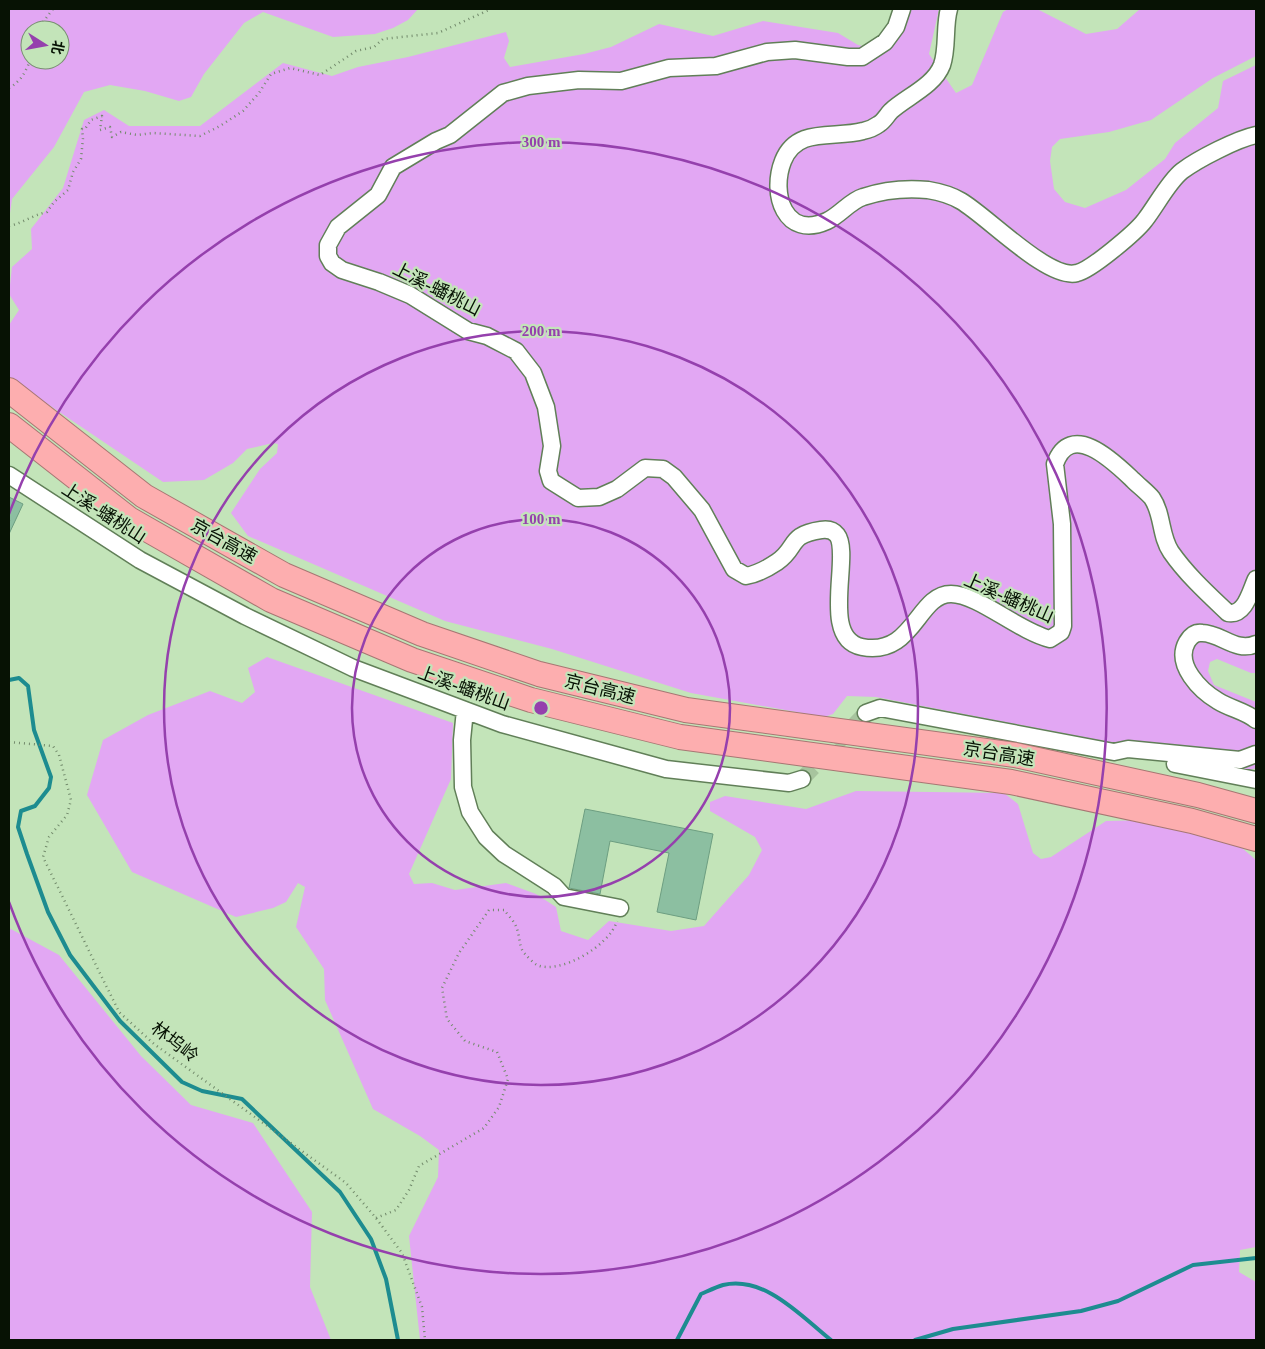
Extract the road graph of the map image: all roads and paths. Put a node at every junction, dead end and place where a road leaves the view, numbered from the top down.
1 (53, 9) edge
2 (491, 9) edge
3 (902, 9) edge
4 (949, 9) edge
5 (45, 20) edge
6 (27, 70) edge
7 (9, 88) edge
8 (1256, 135) edge
9 (9, 226) edge
10 (9, 390) edge
11 (9, 425) edge
12 (9, 475) edge
13 (1256, 579) edge
14 (1256, 644) edge
15 (465, 710) junction
16 (866, 713) tunnel mouth
17 (1256, 720) edge
18 (9, 742) edge
19 (1114, 752) junction
20 (1256, 754) edge
21 (1248, 760) edge
22 (802, 780) tunnel mouth
23 (1256, 780) edge
24 (1256, 811) edge
25 (1256, 839) edge
26 (620, 908) joint
27 (376, 1218) junction
28 (425, 1340) edge

1 - 5 path
2 - 9 path
3 - 13 street, 上溪-蟠桃山
4 - 8 street
6 - 7 path
10 - 24 highway, 京台高速
11 - 25 highway, 京台高速
12 - 15 street, 上溪-蟠桃山
14 - 17 street
15 - 22 street, 上溪-蟠桃山
15 - 26 street
16 - 19 street
18 - 27 path, 林坞岭
19 - 21 street
19 - 23 street
20 - 21 street
26 - 27 path
27 - 28 path, 林坞岭

